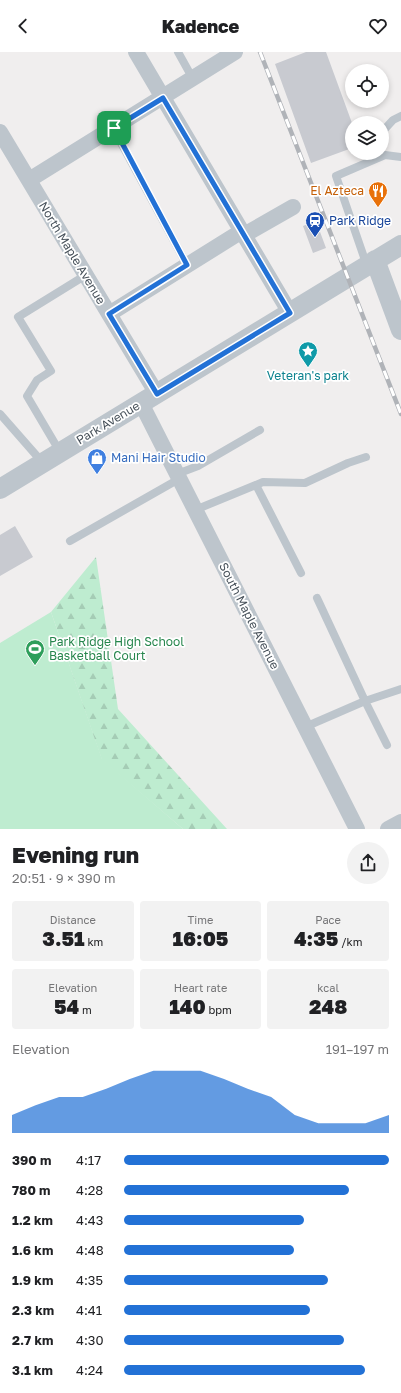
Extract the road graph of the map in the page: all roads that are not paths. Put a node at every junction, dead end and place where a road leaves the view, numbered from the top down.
1 (136, 52) edge
2 (178, 52) edge
3 (230, 53) edge
4 (193, 79) junction
5 (163, 98) junction
6 (401, 116) edge
7 (389, 124) edge
8 (114, 128) junction
9 (0, 132) edge
10 (389, 155) edge
11 (401, 157) edge
12 (370, 160) edge
13 (29, 180) junction
14 (293, 207) dead end
15 (243, 233) junction
16 (401, 245) edge
17 (371, 263) junction
18 (187, 265) junction
19 (86, 275) junction
20 (290, 313) junction
21 (109, 314) junction
22 (401, 330) edge
23 (149, 399) junction
24 (0, 414) edge
25 (260, 430) dead end
26 (52, 458) junction
27 (366, 458) dead end
28 (178, 476) junction
29 (256, 485) junction
30 (0, 489) edge
31 (195, 510) junction
32 (70, 541) dead end
33 (300, 573) dead end
34 (317, 598) dead end
35 (401, 689) edge
36 (365, 701) junction
37 (305, 727) junction
38 (387, 745) dead end
39 (401, 822) edge
40 (357, 829) edge
41 (388, 829) edge

1 - 5 street
2 - 4 lane
3 - 4 street
4 - 5 street
5 - 8 street
5 - 15 street
6 - 7 lane
8 - 13 street
8 - 18 lane
9 - 13 street, North Maple Avenue
10 - 11 lane
12 - 17 lane
13 - 19 street, North Maple Avenue
14 - 15 street
15 - 18 street
15 - 20 street
16 - 17 street, Park Avenue
17 - 20 street, Park Avenue
17 - 22 street
18 - 21 street
19 - 21 street, North Maple Avenue
19 - 26 lane
20 - 23 street, Park Avenue
21 - 23 street, North Maple Avenue
23 - 26 street, Park Avenue
23 - 28 street, South Maple Avenue
24 - 26 lane
25 - 28 lane
26 - 30 street, Park Avenue
27 - 29 lane
28 - 31 street, South Maple Avenue
28 - 32 lane
29 - 31 lane
29 - 33 lane
31 - 37 street, South Maple Avenue
34 - 36 lane
35 - 36 lane
36 - 37 lane
36 - 38 lane
37 - 40 street, South Maple Avenue
39 - 41 street

